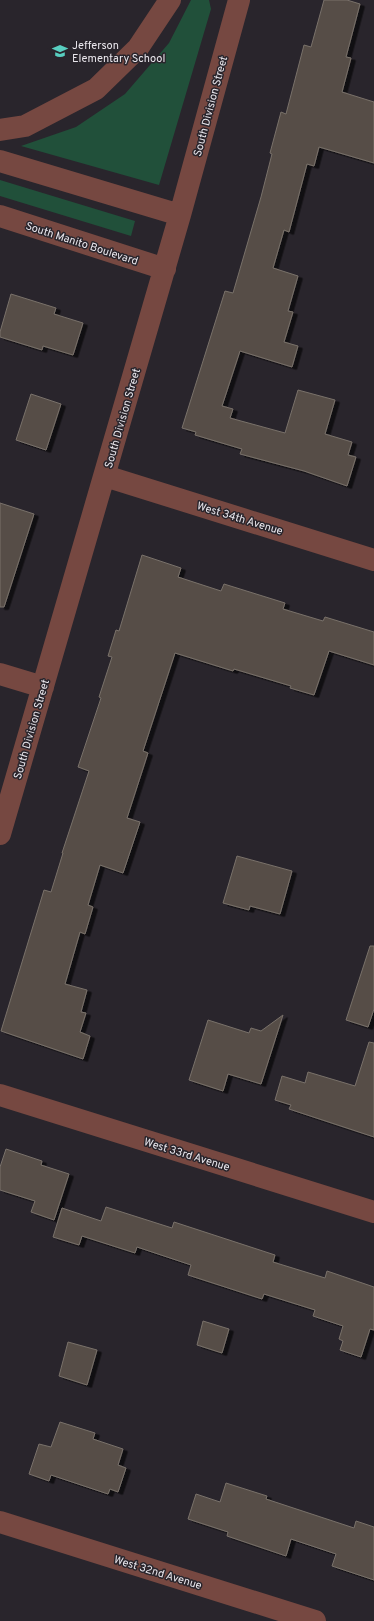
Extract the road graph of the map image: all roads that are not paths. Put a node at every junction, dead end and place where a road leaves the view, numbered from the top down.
1 (170, 0) edge
2 (239, 0) edge
3 (0, 130) edge
4 (0, 161) edge
5 (180, 215) junction
6 (0, 216) edge
7 (165, 269) junction
8 (105, 476) junction
9 (374, 560) edge
10 (0, 674) edge
11 (43, 687) junction
12 (0, 834) edge
13 (0, 1095) edge
14 (374, 1212) edge
15 (0, 1522) edge
16 (315, 1621) edge

1 - 3 street
2 - 5 street, South Division Street
4 - 5 street
5 - 7 street, South Division Street
6 - 7 street, South Manito Boulevard
7 - 8 street, South Division Street
8 - 9 street, West 34th Avenue
8 - 11 street, South Division Street
10 - 11 street
11 - 12 street, South Division Street
13 - 14 street, West 33rd Avenue
15 - 16 street, West 32nd Avenue

